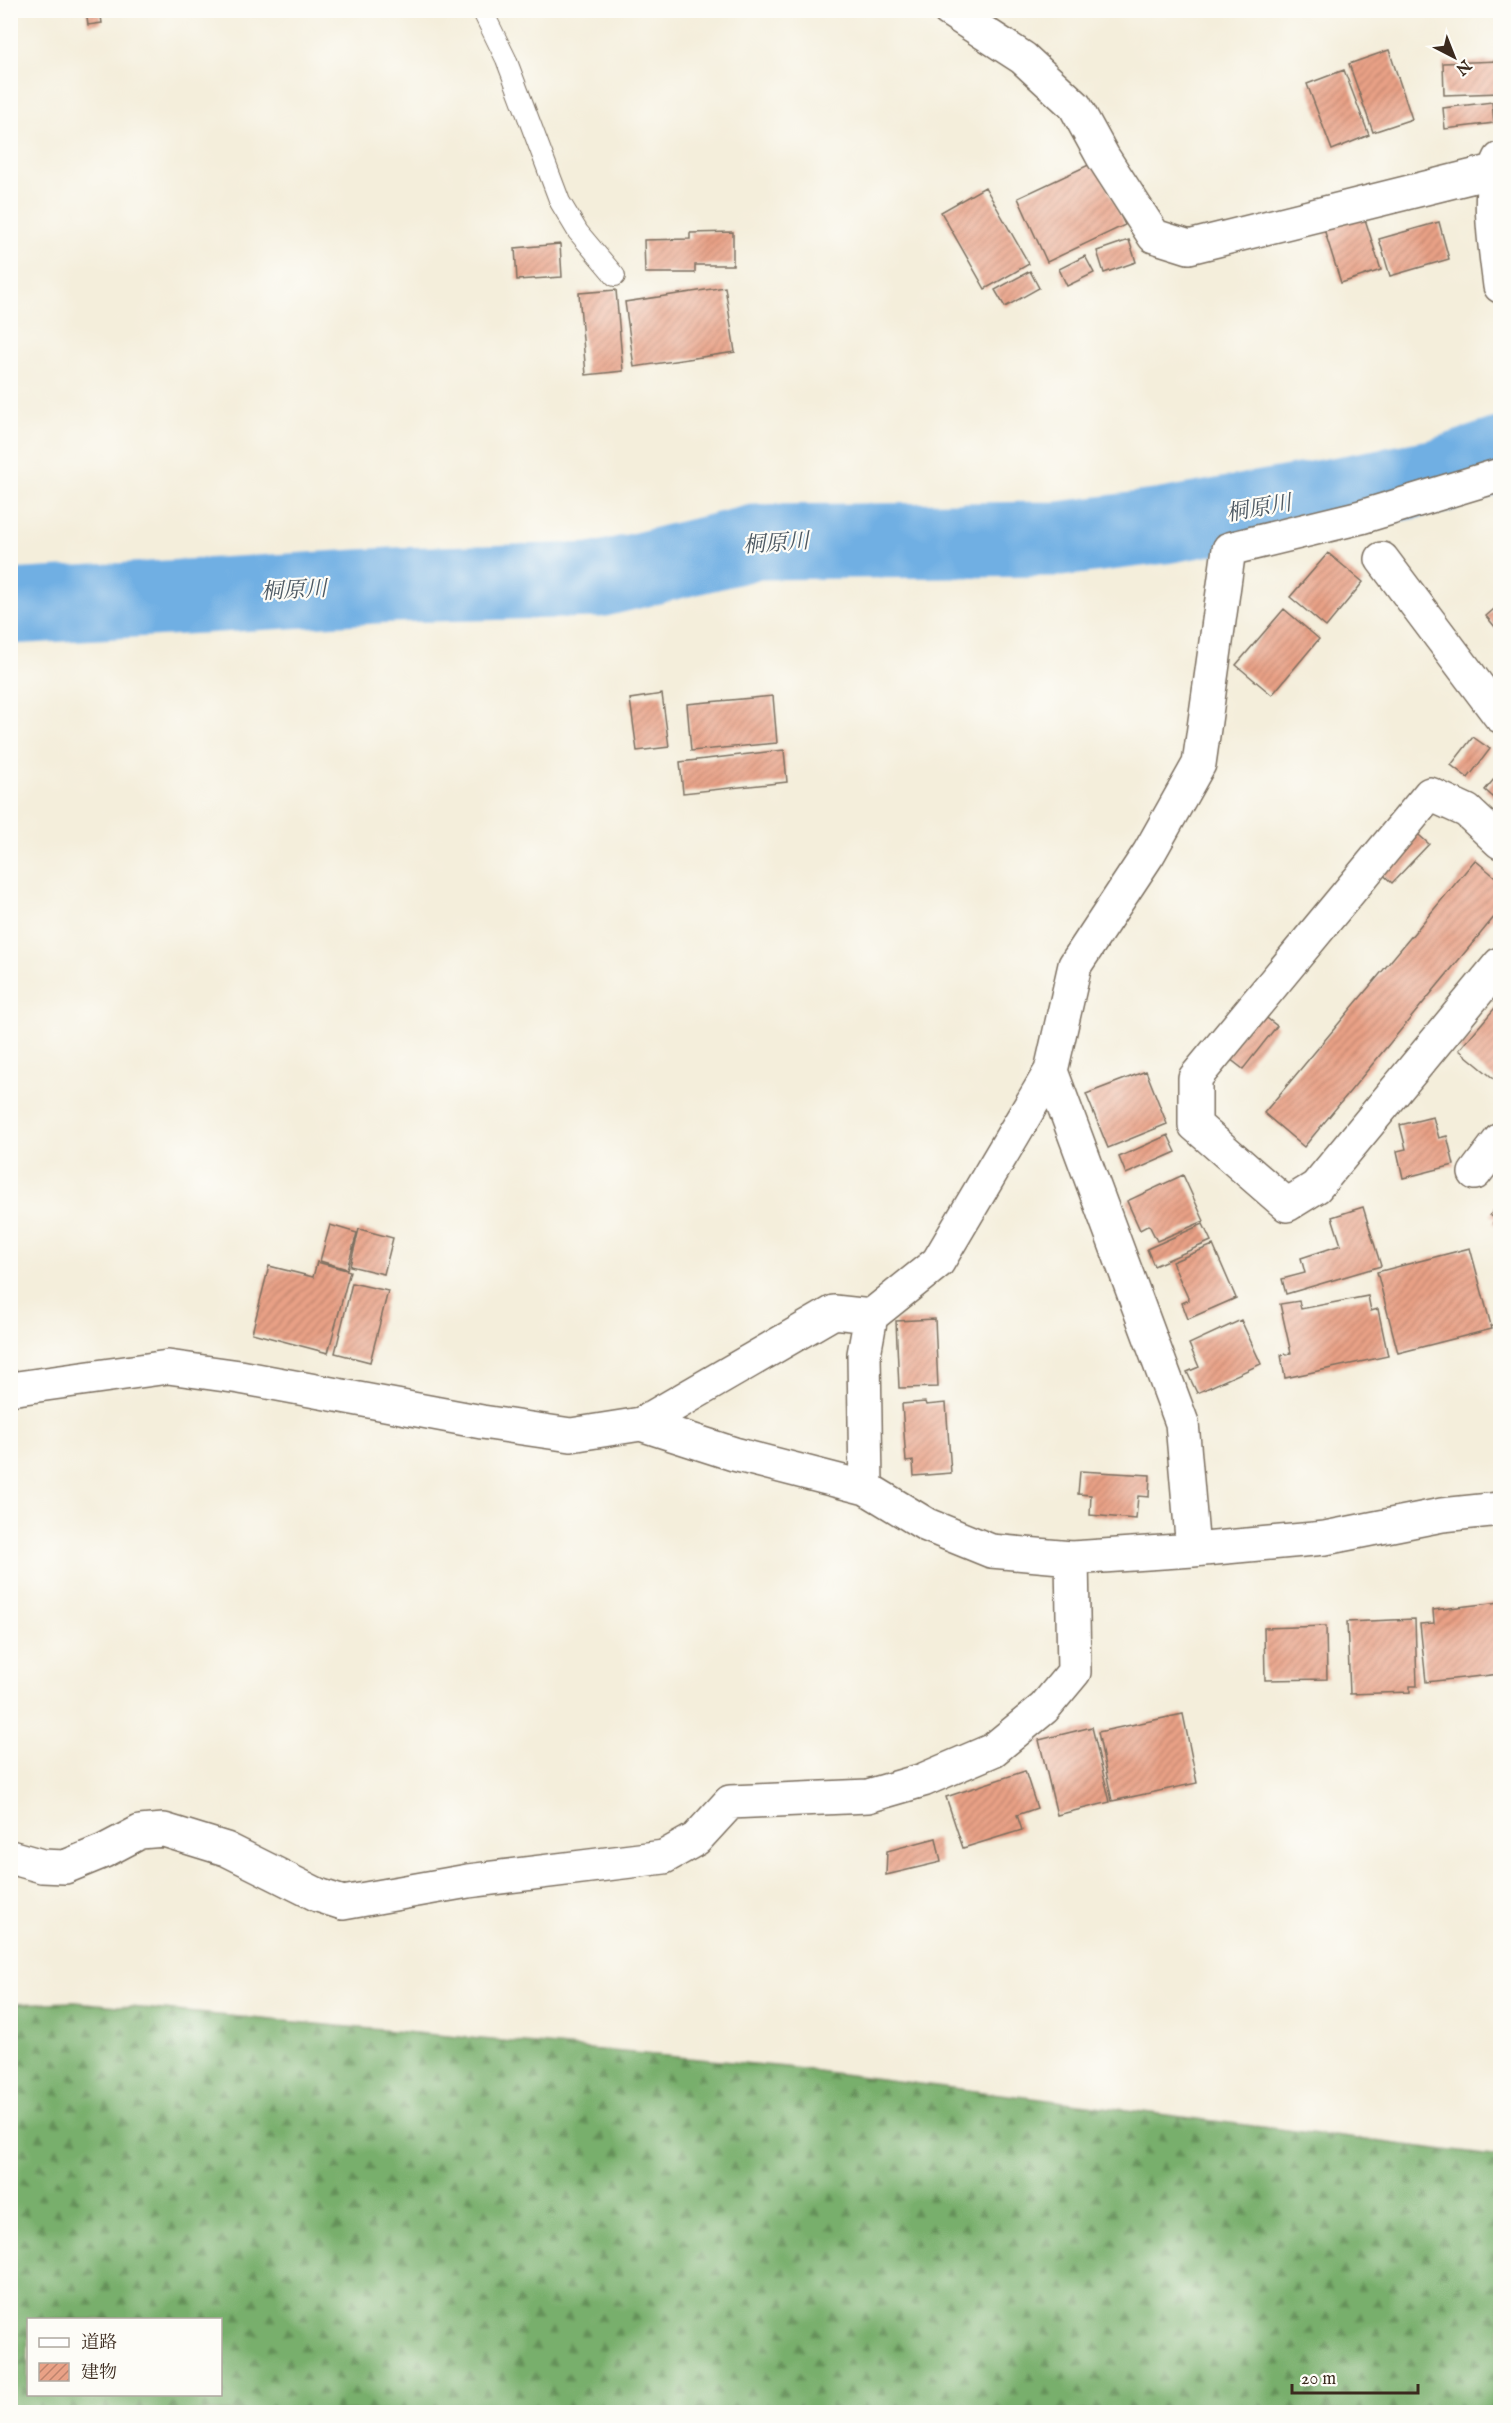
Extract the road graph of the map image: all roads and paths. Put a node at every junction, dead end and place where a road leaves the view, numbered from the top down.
1 (482, 10) edge
2 (949, 10) edge
3 (1497, 165) edge
4 (615, 276) dead end
5 (1500, 286) edge
6 (1500, 476) edge
7 (1382, 559) dead end
8 (1498, 706) edge
9 (1500, 842) edge
10 (1500, 964) edge
11 (1051, 1071) junction
12 (1500, 1140) edge
13 (1475, 1173) dead end
14 (871, 1316) junction
15 (10, 1389) edge
16 (641, 1424) junction
17 (866, 1488) junction
18 (1500, 1509) edge
19 (1193, 1550) junction
20 (1072, 1558) junction
21 (10, 1857) edge

1 - 4 lane
2 - 3 street
3 - 5 street
6 - 11 street
7 - 8 street
9 - 10 street
11 - 14 street
11 - 19 street
12 - 13 street
14 - 16 street
14 - 17 street
15 - 16 street
16 - 17 street
17 - 20 street
18 - 19 street
19 - 20 street
20 - 21 street

